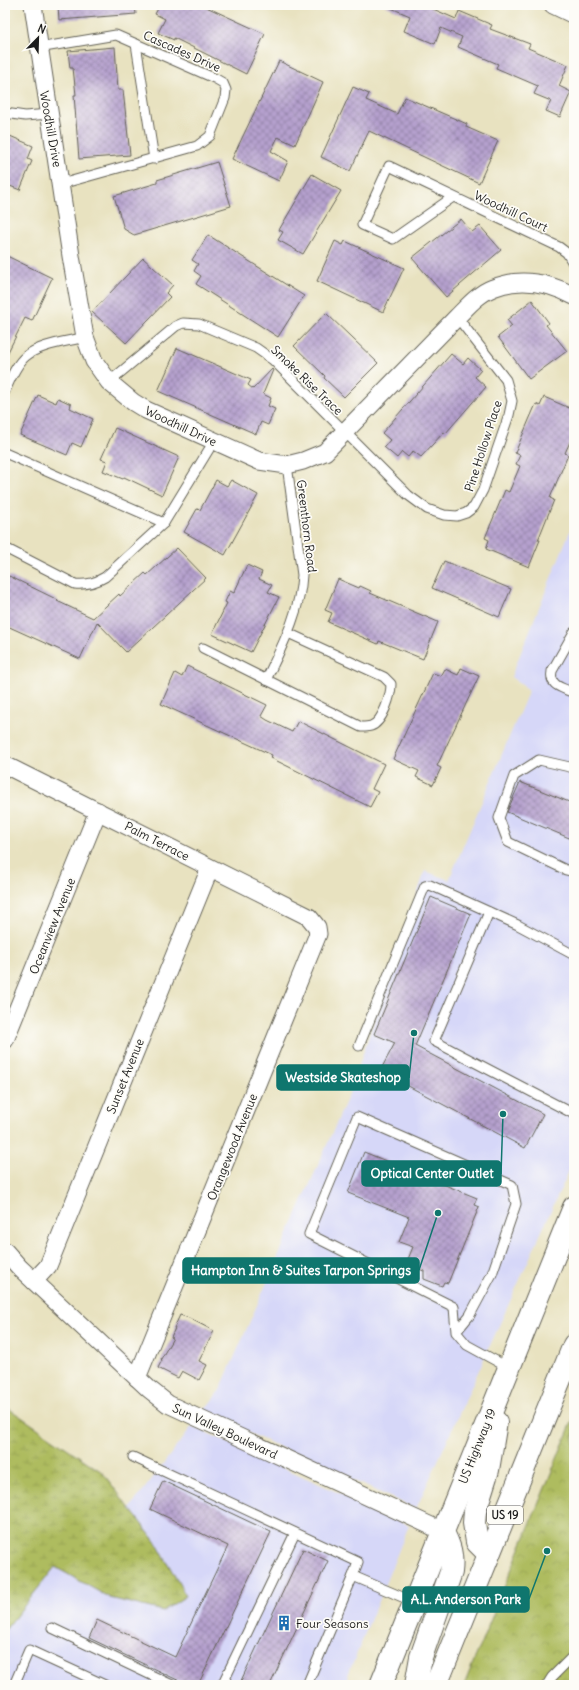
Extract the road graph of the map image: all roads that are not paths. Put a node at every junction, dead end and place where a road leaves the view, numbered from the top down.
1 (33, 5) edge
2 (553, 5) edge
3 (574, 15) edge
4 (136, 44) junction
5 (38, 48) junction
6 (5, 113) edge
7 (49, 114) junction
8 (154, 159) junction
9 (61, 184) junction
10 (452, 197) junction
11 (574, 265) edge
12 (574, 294) edge
13 (457, 317) junction
14 (85, 337) junction
15 (109, 382) junction
16 (5, 391) edge
17 (344, 433) junction
18 (214, 441) junction
19 (5, 452) edge
20 (286, 465) junction
21 (164, 523) junction
22 (5, 548) edge
23 (574, 632) edge
24 (288, 633) junction
25 (203, 648) dead end
26 (266, 680) junction
27 (574, 693) edge
28 (5, 765) edge
29 (574, 768) edge
30 (98, 811) junction
31 (210, 868) junction
32 (574, 872) edge
33 (489, 912) junction
34 (309, 917) joint
35 (574, 955) edge
36 (5, 1040) edge
37 (359, 1046) dead end
38 (574, 1114) edge
39 (574, 1207) edge
40 (5, 1252) edge
41 (34, 1281) junction
42 (456, 1332) junction
43 (574, 1345) edge
44 (506, 1375) junction
45 (137, 1378) junction
46 (133, 1457) dead end
47 (442, 1531) junction
48 (295, 1533) junction
49 (489, 1554) junction
50 (353, 1576) junction
51 (414, 1602) junction
52 (52, 1628) dead end
53 (574, 1655) edge
54 (14, 1685) edge
55 (105, 1685) edge
56 (172, 1685) edge
57 (222, 1685) edge
58 (307, 1685) edge
59 (381, 1685) edge
60 (416, 1685) edge
61 (436, 1685) edge
62 (547, 1685) edge

1 - 5 street, Woodhill Drive
2 - 3 street
4 - 5 lane, Cascades Drive
4 - 8 lane
4 - 8 lane, Cascades Drive
5 - 7 street, Woodhill Drive
6 - 7 lane
7 - 9 street, Woodhill Drive
8 - 9 lane, Cascades Drive
9 - 14 street, Woodhill Drive
10 - 10 lane, Woodhill Court
10 - 11 lane, Woodhill Court
12 - 13 street, Woodhill Drive
13 - 17 street, Woodhill Drive
13 - 17 lane, Pine Hollow Place
14 - 15 street, Woodhill Drive
14 - 16 lane
15 - 17 lane, Smoke Rise Trace
15 - 18 street, Woodhill Drive
17 - 20 street, Woodhill Drive
18 - 20 street, Woodhill Drive
18 - 21 lane
19 - 21 lane
20 - 24 lane, Greenthorn Road
21 - 22 lane
23 - 27 lane
24 - 26 lane, Greenthorn Road
24 - 26 lane
25 - 26 lane
28 - 30 street, Palm Terrace
29 - 32 lane
30 - 31 street, Palm Terrace
30 - 36 street, Oceanview Avenue
31 - 34 street, Palm Terrace
31 - 41 street, Sunset Avenue
33 - 35 lane
33 - 37 lane
33 - 38 lane
34 - 45 street, Orangewood Avenue
39 - 44 highway, US Highway 19
40 - 41 street, Sun Valley Boulevard
41 - 45 street, Sun Valley Boulevard
42 - 42 lane
42 - 44 lane
43 - 49 highway, US 19
44 - 47 highway, US Highway 19
44 - 49 highway
45 - 47 street, Sun Valley Boulevard
46 - 48 lane
47 - 51 highway, US Highway 19
47 - 60 highway
48 - 50 lane
48 - 57 lane
49 - 61 highway, US 19
50 - 51 lane
50 - 58 lane
51 - 59 highway, US Highway 19
52 - 56 lane
53 - 62 lane
54 - 55 lane

